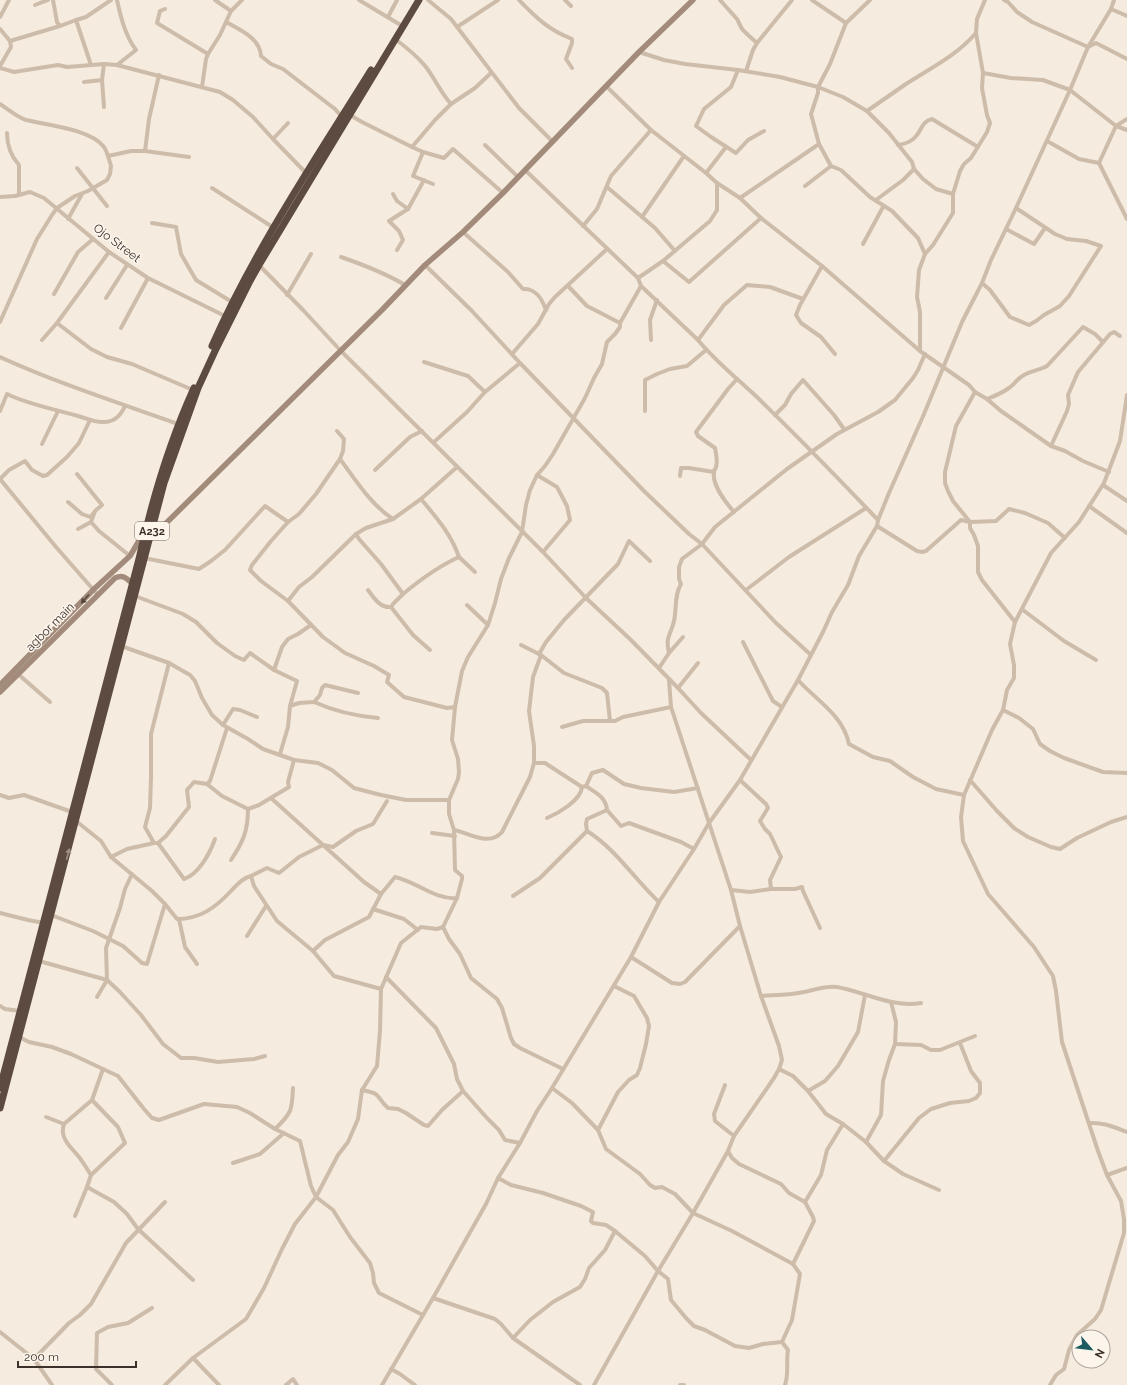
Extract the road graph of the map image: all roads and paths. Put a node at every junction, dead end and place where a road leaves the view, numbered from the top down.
1 (9, 0) edge
2 (48, 0) edge
3 (53, 0) edge
4 (111, 0) edge
5 (117, 0) edge
6 (215, 0) edge
7 (242, 0) edge
8 (359, 0) edge
9 (397, 0) edge
10 (413, 0) edge
11 (419, 0) edge
12 (428, 0) edge
13 (498, 0) edge
14 (519, 0) edge
15 (565, 0) edge
16 (720, 0) edge
17 (792, 0) edge
18 (812, 0) edge
19 (870, 0) edge
20 (985, 0) edge
21 (1004, 0) edge
22 (1114, 0) edge
23 (692, 1) edge
24 (35, 5) dead end
25 (571, 6) dead end
26 (165, 9) dead end
27 (1111, 9) junction
28 (231, 11) junction
29 (388, 16) junction
30 (1127, 16) edge
31 (0, 18) edge
32 (76, 20) junction
33 (226, 22) junction
34 (846, 23) junction
35 (399, 24) junction
36 (60, 26) junction
37 (456, 27) junction
38 (0, 28) edge
39 (976, 33) junction
40 (395, 38) junction
41 (10, 41) junction
42 (757, 43) junction
43 (1088, 47) junction
44 (639, 52) junction
45 (208, 54) junction
46 (1127, 59) edge
47 (104, 64) junction
48 (91, 65) junction
49 (117, 65) junction
50 (0, 67) edge
51 (572, 68) dead end
52 (738, 70) junction
53 (746, 71) junction
54 (491, 73) junction
55 (983, 73) junction
56 (159, 75) junction
57 (102, 80) junction
58 (84, 82) dead end
59 (606, 86) junction
60 (202, 87) junction
61 (818, 87) junction
62 (1070, 90) junction
63 (0, 104) edge
64 (451, 104) junction
65 (104, 107) dead end
66 (867, 110) junction
67 (350, 115) junction
68 (342, 117) junction
69 (1127, 119) edge
70 (288, 123) dead end
71 (1116, 126) junction
72 (651, 130) junction
73 (1127, 130) edge
74 (764, 131) dead end
75 (7, 133) dead end
76 (273, 139) junction
77 (1047, 141) junction
78 (553, 142) junction
79 (905, 143) junction
80 (819, 144) junction
81 (485, 145) dead end
82 (898, 145) junction
83 (412, 147) junction
84 (726, 147) junction
85 (978, 147) junction
86 (146, 151) junction
87 (902, 151) junction
88 (423, 152) junction
89 (108, 156) junction
90 (189, 156) dead end
91 (684, 156) junction
92 (1099, 163) junction
93 (831, 166) junction
94 (77, 168) dead end
95 (525, 170) junction
96 (914, 170) junction
97 (706, 173) junction
98 (307, 174) junction
99 (518, 177) junction
100 (424, 180) junction
101 (433, 184) dead end
102 (717, 184) junction
103 (805, 186) dead end
104 (607, 187) junction
105 (212, 188) dead end
106 (93, 189) junction
107 (503, 193) junction
108 (82, 194) junction
109 (393, 194) dead end
110 (954, 194) junction
111 (19, 195) junction
112 (0, 197) edge
113 (740, 198) junction
114 (876, 200) junction
115 (292, 204) junction
116 (107, 206) dead end
117 (883, 206) junction
118 (57, 208) junction
119 (1016, 208) junction
120 (408, 209) junction
121 (642, 217) junction
122 (761, 218) junction
123 (68, 219) junction
124 (1127, 219) edge
125 (152, 223) dead end
126 (583, 226) junction
127 (274, 228) junction
128 (1045, 228) junction
129 (1006, 229) junction
130 (463, 232) junction
131 (93, 239) junction
132 (863, 244) dead end
133 (607, 249) junction
134 (397, 250) dead end
135 (675, 251) junction
136 (109, 252) junction
137 (311, 254) dead end
138 (925, 254) junction
139 (341, 257) dead end
140 (663, 261) junction
141 (127, 265) junction
142 (259, 265) junction
143 (425, 265) junction
144 (822, 266) junction
145 (148, 278) junction
146 (638, 278) junction
147 (982, 283) junction
148 (405, 285) junction
149 (568, 286) junction
150 (641, 286) junction
151 (54, 294) dead end
152 (287, 295) junction
153 (106, 298) dead end
154 (803, 299) junction
155 (656, 300) junction
156 (232, 302) junction
157 (546, 310) junction
158 (225, 316) junction
159 (0, 322) edge
160 (620, 322) junction
161 (57, 323) junction
162 (122, 328) dead end
163 (1120, 336) dead end
164 (42, 340) dead end
165 (651, 340) dead end
166 (698, 340) junction
167 (1103, 342) junction
168 (340, 350) junction
169 (706, 350) junction
170 (920, 351) junction
171 (512, 354) junction
172 (835, 354) dead end
173 (925, 354) junction
174 (0, 357) edge
175 (424, 362) dead end
176 (520, 363) junction
177 (942, 367) junction
178 (737, 379) junction
179 (192, 390) junction
180 (485, 392) junction
181 (975, 392) junction
182 (1127, 395) edge
183 (987, 399) junction
184 (124, 406) junction
185 (0, 411) edge
186 (58, 411) junction
187 (645, 411) dead end
188 (775, 415) junction
189 (573, 418) junction
190 (90, 420) junction
191 (178, 424) junction
192 (844, 429) junction
193 (422, 430) junction
194 (337, 431) dead end
195 (434, 442) junction
196 (42, 444) dead end
197 (1051, 446) junction
198 (813, 452) junction
199 (340, 459) junction
200 (457, 467) junction
201 (375, 470) dead end
202 (714, 472) junction
203 (1109, 472) junction
204 (77, 474) dead end
205 (537, 475) junction
206 (680, 476) dead end
207 (0, 479) edge
208 (1103, 485) junction
209 (421, 499) junction
210 (1127, 501) edge
211 (68, 502) dead end
212 (1089, 506) junction
213 (866, 508) junction
214 (95, 511) junction
215 (734, 512) junction
216 (385, 514) junction
217 (394, 519) junction
218 (878, 520) junction
219 (91, 522) junction
220 (288, 522) junction
221 (382, 522) junction
222 (970, 522) junction
223 (877, 526) junction
224 (78, 529) dead end
225 (146, 530) junction
226 (522, 532) junction
227 (1127, 533) edge
228 (356, 534) junction
229 (1065, 538) junction
230 (149, 540) junction
231 (702, 544) junction
232 (543, 552) junction
233 (130, 556) junction
234 (459, 557) junction
235 (144, 558) junction
236 (650, 561) dead end
237 (475, 572) dead end
238 (114, 575) junction
239 (132, 583) junction
240 (94, 589) junction
241 (368, 590) dead end
242 (746, 590) junction
243 (403, 594) junction
244 (98, 595) junction
245 (135, 596) junction
246 (586, 598) junction
247 (288, 601) junction
248 (467, 605) dead end
249 (391, 607) junction
250 (1023, 610) junction
251 (1015, 622) junction
252 (311, 625) junction
253 (488, 625) junction
254 (683, 637) dead end
255 (743, 642) dead end
256 (520, 644) dead end
257 (121, 646) junction
258 (430, 650) dead end
259 (668, 654) junction
260 (540, 655) junction
261 (811, 655) junction
262 (1096, 660) dead end
263 (169, 663) junction
264 (698, 663) dead end
265 (659, 668) junction
266 (274, 670) junction
267 (18, 674) junction
268 (669, 680) junction
269 (798, 680) junction
270 (0, 685) edge
271 (678, 688) junction
272 (0, 692) edge
273 (358, 693) dead end
274 (50, 702) dead end
275 (314, 702) junction
276 (290, 706) junction
277 (455, 707) junction
278 (671, 707) junction
279 (782, 707) junction
280 (1003, 710) junction
281 (257, 717) dead end
282 (378, 718) dead end
283 (610, 721) junction
284 (225, 726) junction
285 (562, 727) dead end
286 (280, 754) junction
287 (294, 760) junction
288 (751, 760) junction
289 (534, 763) junction
290 (1127, 773) edge
291 (740, 780) junction
292 (970, 780) junction
293 (207, 784) junction
294 (584, 786) junction
295 (698, 788) junction
296 (0, 795) edge
297 (964, 795) junction
298 (271, 798) junction
299 (449, 800) junction
300 (387, 801) dead end
301 (248, 809) junction
302 (607, 810) junction
303 (72, 812) junction
304 (547, 818) dead end
305 (1127, 818) edge
306 (76, 821) junction
307 (709, 823) junction
308 (454, 830) junction
309 (587, 831) junction
310 (432, 833) dead end
311 (455, 836) junction
312 (215, 839) dead end
313 (156, 843) junction
314 (323, 845) junction
315 (694, 849) junction
316 (111, 856) junction
317 (231, 860) dead end
318 (132, 874) junction
319 (250, 876) junction
320 (771, 888) junction
321 (731, 890) junction
322 (381, 894) junction
323 (513, 896) dead end
324 (456, 898) junction
325 (659, 902) junction
326 (165, 904) junction
327 (266, 906) junction
328 (373, 909) junction
329 (0, 913) edge
330 (51, 915) junction
331 (179, 919) junction
332 (46, 923) junction
333 (740, 926) junction
334 (443, 927) junction
335 (820, 928) dead end
336 (418, 930) junction
337 (247, 936) dead end
338 (109, 939) junction
339 (313, 951) junction
340 (631, 957) junction
341 (39, 961) junction
342 (197, 964) dead end
343 (386, 977) junction
344 (107, 980) junction
345 (614, 986) junction
346 (381, 989) junction
347 (865, 995) junction
348 (761, 996) junction
349 (97, 998) dead end
350 (891, 1002) junction
351 (921, 1003) dead end
352 (0, 1006) edge
353 (20, 1011) junction
354 (975, 1036) dead end
355 (19, 1037) junction
356 (960, 1043) junction
357 (895, 1044) junction
358 (265, 1056) dead end
359 (103, 1069) junction
360 (563, 1069) junction
361 (779, 1069) junction
362 (725, 1085) dead end
363 (0, 1088) edge
364 (293, 1088) dead end
365 (552, 1088) junction
366 (362, 1090) junction
367 (808, 1091) junction
368 (463, 1092) junction
369 (92, 1100) junction
370 (0, 1108) edge
371 (46, 1117) dead end
372 (1089, 1123) junction
373 (64, 1124) junction
374 (843, 1124) junction
375 (275, 1129) junction
376 (598, 1130) junction
377 (1127, 1132) edge
378 (284, 1133) junction
379 (734, 1136) junction
380 (866, 1142) junction
381 (520, 1143) junction
382 (728, 1151) junction
383 (884, 1161) junction
384 (233, 1163) dead end
385 (1127, 1168) edge
386 (1107, 1174) junction
387 (91, 1175) junction
388 (498, 1178) junction
389 (87, 1187) junction
390 (939, 1190) dead end
391 (316, 1197) junction
392 (165, 1202) dead end
393 (805, 1202) junction
394 (693, 1213) junction
395 (75, 1216) dead end
396 (138, 1229) junction
397 (615, 1231) junction
398 (793, 1264) junction
399 (658, 1271) junction
400 (193, 1280) dead end
401 (433, 1298) junction
402 (152, 1308) dead end
403 (423, 1315) junction
404 (0, 1332) edge
405 (513, 1338) junction
406 (782, 1342) junction
407 (193, 1358) junction
408 (34, 1359) junction
409 (391, 1369) junction
410 (52, 1385) edge
411 (112, 1385) edge
412 (165, 1385) edge
413 (219, 1385) edge
414 (286, 1385) edge
415 (297, 1385) edge
416 (382, 1385) edge
417 (415, 1385) edge
418 (580, 1385) edge
419 (594, 1385) edge
420 (680, 1385) edge
421 (684, 1385) edge
422 (785, 1385) edge
423 (1050, 1385) edge

1 - 31 street
2 - 24 street
3 - 36 street
4 - 32 street
5 - 49 street
6 - 28 street
7 - 28 street
8 - 29 street
9 - 29 street
10 - 35 highway, A232
11 - 40 highway, A232
12 - 37 street
13 - 37 street
14 - 51 street
15 - 25 street
16 - 42 street
17 - 42 street
18 - 34 street
19 - 34 street
20 - 39 street
21 - 43 street
22 - 27 street
23 - 44 street
26 - 45 street
27 - 30 street
27 - 43 street
28 - 33 street
29 - 35 street
32 - 36 street
32 - 48 street
33 - 45 street
33 - 68 street
34 - 61 street
35 - 68 highway, A232
36 - 41 street
37 - 54 street
38 - 41 street
39 - 55 street
39 - 66 street
40 - 64 street
40 - 67 highway, A232
41 - 50 street
42 - 53 street
43 - 46 street
43 - 62 street
44 - 52 street
44 - 59 street
45 - 60 street
47 - 48 street
47 - 49 street
47 - 57 street
48 - 50 street
49 - 56 street
52 - 53 street
52 - 84 street
53 - 61 street
54 - 64 street
54 - 78 street
55 - 62 street
55 - 85 street
56 - 60 street
56 - 86 street
57 - 58 street
57 - 65 street
59 - 72 street
59 - 78 street
60 - 76 street
61 - 66 street
61 - 80 street
62 - 71 street
62 - 77 street
63 - 89 street
64 - 83 street
66 - 82 street
67 - 83 street
67 - 115 highway, A232
68 - 98 highway, A232
69 - 71 street
70 - 76 street
71 - 73 street
71 - 92 street
72 - 91 street
72 - 104 street
74 - 84 street
75 - 111 street
76 - 98 street
77 - 92 street
77 - 119 street
78 - 95 street
79 - 82 street
79 - 85 street
79 - 87 street
80 - 93 street
80 - 113 street
81 - 99 street
82 - 87 street
83 - 88 street
84 - 97 street
85 - 110 street
86 - 89 street
86 - 90 street
87 - 96 street
88 - 100 street
88 - 107 street
89 - 106 street
91 - 97 street
91 - 121 street
92 - 124 street
93 - 103 street
93 - 114 street
94 - 106 street
95 - 99 street
95 - 126 street
96 - 110 street
96 - 114 street
97 - 102 street
98 - 115 highway, A232
99 - 107 street
100 - 101 street
100 - 120 street
102 - 113 street
102 - 135 street
104 - 121 street
104 - 126 street
105 - 127 street
106 - 108 street
106 - 116 street
107 - 130 street
108 - 118 street
108 - 123 street
109 - 120 street
110 - 138 street
111 - 112 street, Ojo Street
111 - 118 street, Ojo Street
113 - 122 street
114 - 117 street
115 - 127 highway, A232
115 - 142 highway, A232
117 - 132 street
117 - 138 street
118 - 123 street, Ojo Street
118 - 159 street
119 - 128 street
119 - 129 street
120 - 134 street
121 - 135 street
122 - 140 street
122 - 144 street
123 - 131 street, Ojo Street
125 - 156 street
126 - 133 street
127 - 156 highway, A232
128 - 129 street
128 - 147 street
129 - 147 street
130 - 143 street
130 - 157 street
131 - 136 street, Ojo Street
131 - 151 street
133 - 146 street
133 - 149 street
135 - 140 street
136 - 141 street, Ojo Street
136 - 161 street
137 - 152 street
138 - 170 street
139 - 148 street
140 - 146 street
141 - 145 street, Ojo Street
141 - 153 street
142 - 152 street
142 - 230 highway, A232
143 - 148 street
143 - 171 street
144 - 154 street
144 - 170 street
145 - 158 street, Ojo Street
145 - 162 street
146 - 150 street
147 - 177 street
148 - 168 street
149 - 157 street
149 - 160 street
150 - 155 street
150 - 160 street
152 - 168 street
154 - 166 street
154 - 172 street
155 - 165 street
155 - 166 street
156 - 158 highway, A232
157 - 171 street
158 - 179 highway, A232
160 - 189 street
161 - 164 street
161 - 179 street
163 - 167 street
166 - 169 street
167 - 183 street
167 - 197 street
168 - 193 street
168 - 230 street
169 - 178 street
169 - 187 street
170 - 173 street
171 - 176 street
173 - 177 street
173 - 192 street
174 - 184 street
175 - 180 street
176 - 180 street
176 - 189 street
177 - 181 street
177 - 218 street
178 - 188 street
178 - 202 street
179 - 191 highway, A232
180 - 195 street
181 - 183 street
181 - 222 street
182 - 203 street
183 - 197 street
184 - 190 street
184 - 191 street
185 - 186 street
186 - 190 street
186 - 196 street
188 - 192 street
188 - 198 street
189 - 205 street
189 - 231 street
190 - 207 street
191 - 225 highway, A232
192 - 198 street
193 - 195 street
193 - 201 street
194 - 199 street
195 - 200 street
197 - 203 street
198 - 213 street
198 - 215 street
199 - 216 street
199 - 220 street
200 - 209 street
200 - 226 street
202 - 206 street
202 - 215 street
203 - 208 street
204 - 214 street
205 - 226 street
205 - 232 street
207 - 240 street
208 - 210 street
208 - 212 street
209 - 217 street
209 - 234 street
211 - 214 street
212 - 227 street
212 - 229 street
213 - 218 street
213 - 242 street
214 - 219 street
215 - 231 street
216 - 217 street
216 - 221 street
217 - 221 street
218 - 223 street
219 - 224 street
219 - 233 street
220 - 235 street
220 - 247 street
221 - 228 street
222 - 223 street
222 - 229 street
222 - 251 street
223 - 261 street
225 - 233 street
225 - 239 highway, A232
226 - 232 street
226 - 253 street
228 - 243 street
228 - 247 street
229 - 250 street
230 - 235 highway, A232
231 - 242 street
231 - 259 street
232 - 246 street
233 - 238 street
234 - 237 street
234 - 243 street
235 - 245 highway, A232
236 - 246 street
238 - 239 street
238 - 240 street, agbor main
238 - 244 street, agbor main
239 - 303 highway, A232
240 - 244 street
240 -> 270 street, agbor main
241 - 249 street
242 - 261 street
243 - 249 street
244 - 267 street, agbor main
245 - 257 highway, A232
245 - 266 street
246 - 260 street
246 - 265 street
247 - 252 street
248 - 253 street
249 - 258 street
250 - 251 street
250 - 262 street
251 - 280 street
252 - 266 street
252 - 277 street
253 - 277 street
254 - 259 street
255 - 279 street
256 - 260 street
257 - 263 street
257 - 306 highway, A232
259 - 265 street
260 - 283 street
260 - 289 street
261 - 269 street
263 - 284 street
263 - 313 street
264 - 271 street
265 - 268 street
266 - 276 street
267 - 272 street, agbor main
267 - 274 street
268 - 271 street
268 - 278 street
269 - 279 street
269 - 297 street
271 - 288 street
273 - 275 street
275 - 276 street
275 - 282 street
276 - 286 street
277 - 299 street
278 - 283 street
278 - 295 street
279 - 288 street
280 - 290 street
280 - 292 street
281 - 284 street
283 - 285 street
284 - 286 street
284 - 293 street
286 - 287 street
287 - 298 street
287 - 299 street
288 - 291 street
289 - 294 street
289 - 308 street
291 - 307 street
291 - 320 street
292 - 297 street
292 - 305 street
293 - 301 street
293 - 313 street
294 - 295 street
294 - 302 street
294 - 304 street
295 - 307 street
296 - 303 street
297 - 372 street
298 - 301 street
298 - 314 street
299 - 308 street
300 - 314 street
301 - 317 street
302 - 309 street
302 - 315 street
303 - 332 highway, A232
306 - 316 street
330 -> 306 highway, A232
307 - 315 street
307 - 321 street
308 - 311 street
309 - 323 street
309 - 325 street
310 - 311 street
311 - 324 street
312 - 313 street
313 - 316 street
314 - 319 street
314 - 322 street
315 - 325 street
316 - 318 street
318 - 326 street
318 - 338 street
319 - 327 street
319 - 331 street
320 - 321 street
320 - 335 street
321 - 333 street
322 - 324 street
322 - 328 street
324 - 334 street
325 - 340 street
326 - 331 street
326 - 338 street
327 - 337 street
327 - 339 street
328 - 336 street
328 - 339 street
329 - 332 street
330 - 332 highway, A232
330 - 338 street
331 - 342 street
332 - 341 highway, A232
332 - 353 highway, A232
333 - 340 street
333 - 348 street
334 - 336 street
334 - 360 street
336 - 343 street
338 - 344 street
339 - 346 street
340 - 345 street
341 - 344 street
341 - 355 highway, A232
343 - 346 street
343 - 368 street
344 - 349 street
344 - 358 street
345 - 360 street
345 - 376 street
346 - 366 street
347 - 348 street
347 - 350 street
347 - 367 street
348 - 361 street
350 - 351 street
350 - 357 street
352 - 353 street
353 - 363 highway, A232
354 - 356 street
355 - 359 street
355 - 370 highway, A232
356 - 357 street
356 - 383 street
357 - 380 street
359 - 369 street
359 - 375 street
360 - 365 street
361 - 367 street
361 - 379 street
362 - 379 street
364 - 375 street
365 - 376 street
365 - 381 street
366 - 368 street
366 - 391 street
367 - 374 street
368 - 381 street
369 - 373 street
369 - 387 street
371 - 373 street
372 - 377 street
372 - 386 street
373 - 387 street
374 - 380 street
374 - 393 street
375 - 378 street
376 - 394 street
378 - 384 street
378 - 391 street
379 - 382 street
380 - 383 street
381 - 388 street
382 - 393 street
382 - 394 street
383 - 390 street
385 - 386 street
386 - 423 street
387 - 389 street
388 - 397 street
388 - 401 street
389 - 395 street
389 - 396 street
391 - 403 street
391 - 407 street
392 - 396 street
393 - 398 street
394 - 398 street
394 - 399 street
396 - 400 street
396 - 408 street
397 - 399 street
397 - 405 street
398 - 406 street
399 - 406 street
399 - 419 street
401 - 403 street
401 - 405 street
402 - 411 street
403 - 409 street
404 - 408 street
405 - 418 street
406 - 422 street
407 - 412 street
407 - 413 street
408 - 410 street
409 - 416 street
409 - 417 street
414 - 415 street
420 - 421 street

